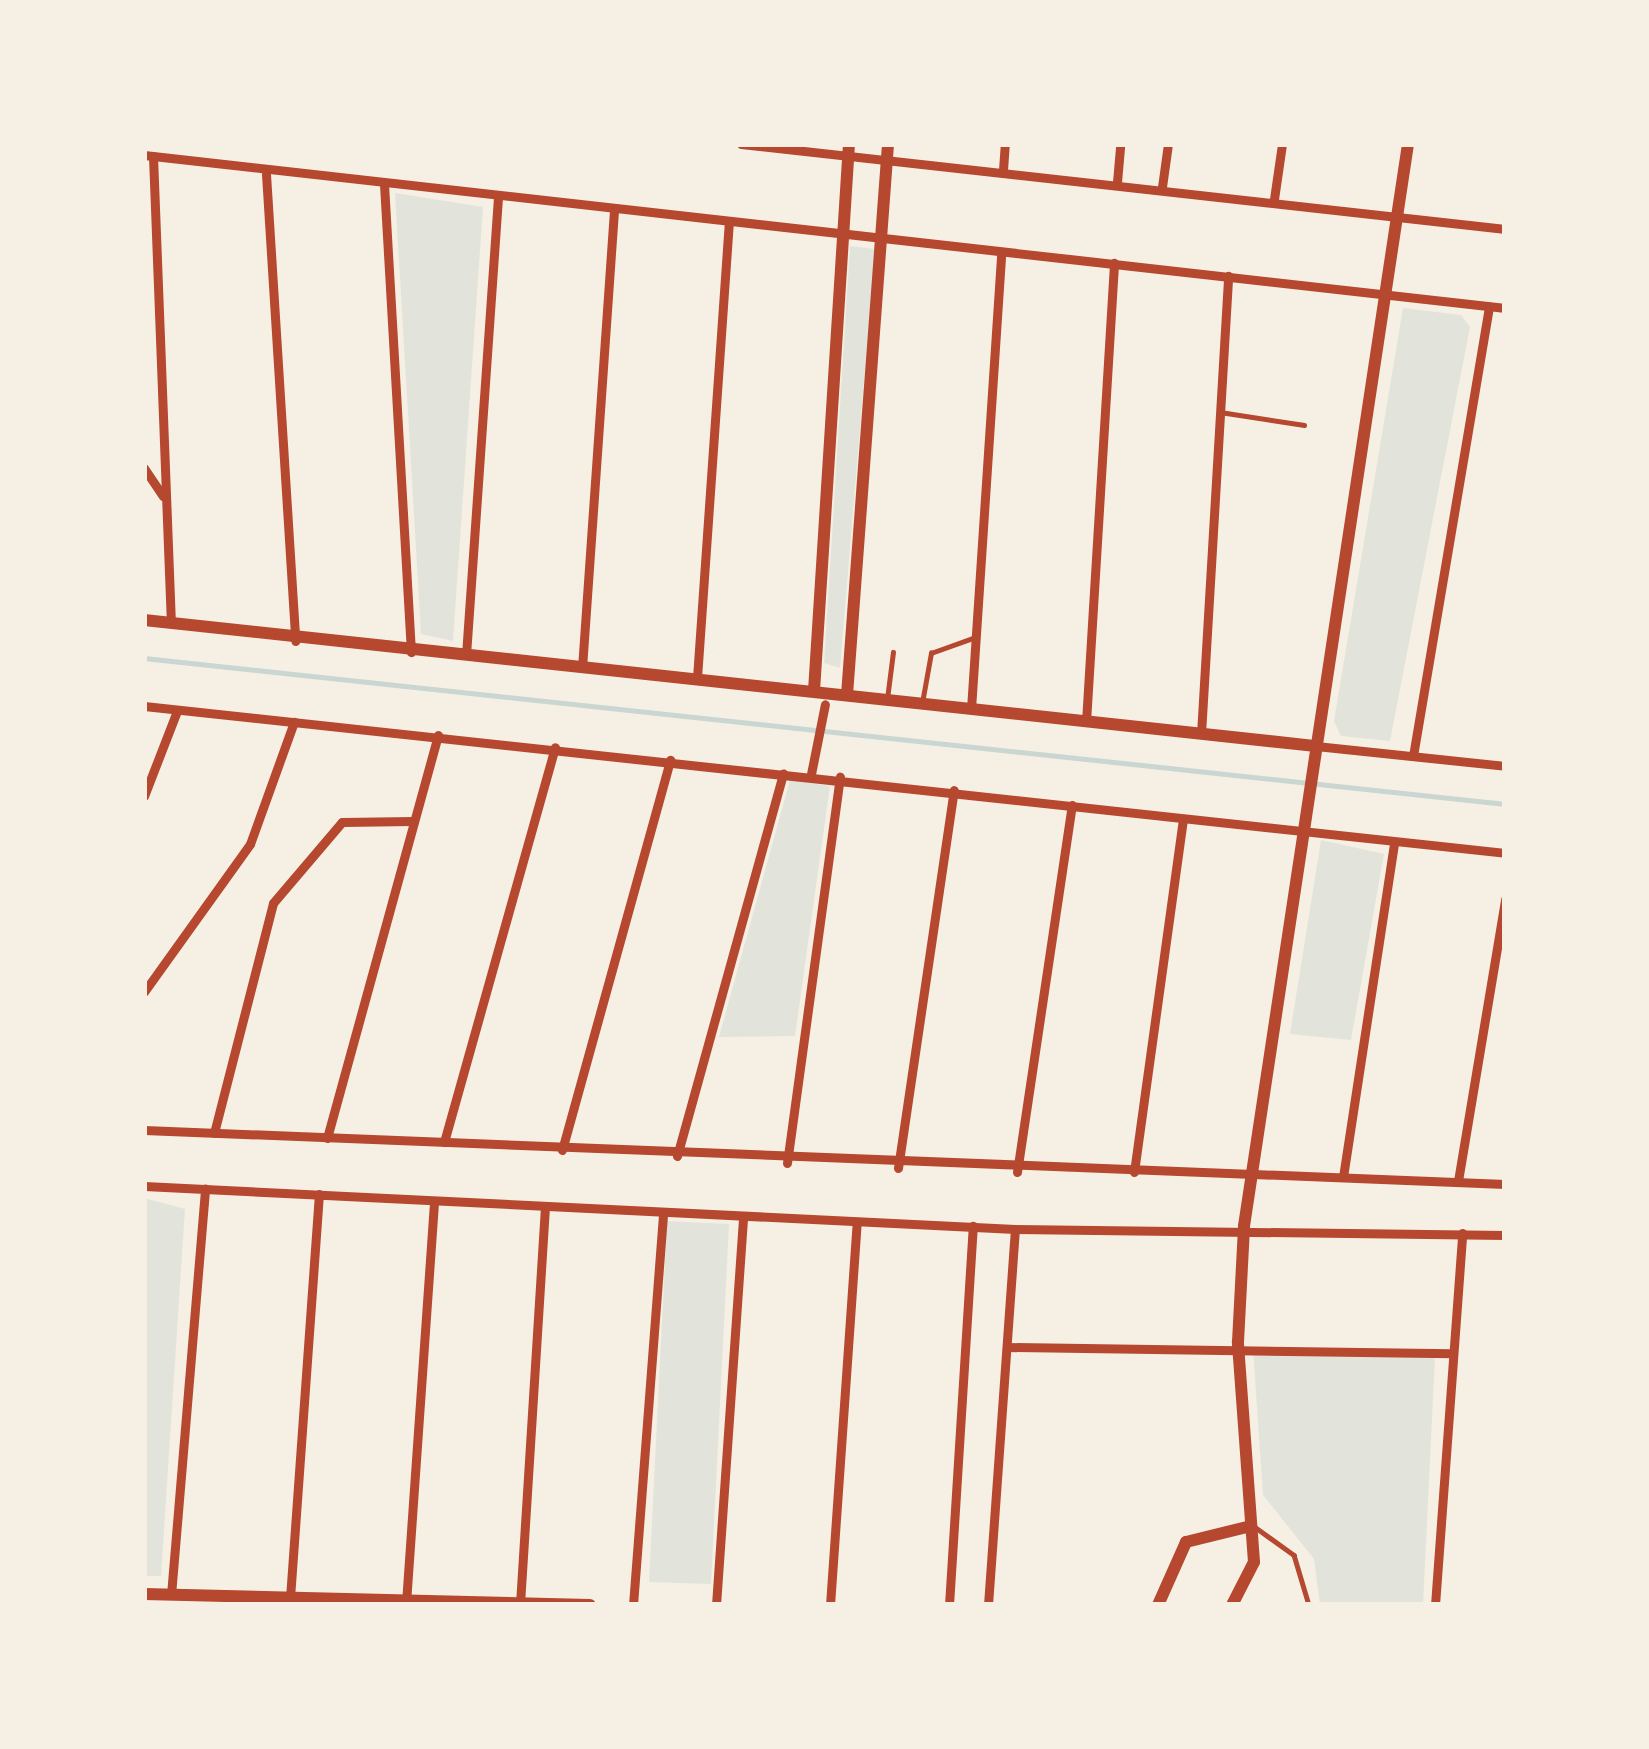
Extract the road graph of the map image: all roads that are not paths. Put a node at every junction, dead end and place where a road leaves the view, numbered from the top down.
1 (741, 144) edge
2 (1005, 144) edge
3 (1120, 144) edge
4 (1168, 144) edge
5 (1282, 144) edge
6 (1408, 144) edge
7 (849, 150) edge
8 (888, 151) edge
9 (148, 156) edge
10 (1003, 170) junction
11 (266, 174) junction
12 (1117, 182) junction
13 (384, 184) junction
14 (1162, 187) junction
15 (498, 196) junction
16 (1274, 199) junction
17 (614, 210) junction
18 (1395, 218) junction
19 (729, 223) junction
20 (1505, 229) edge
21 (842, 235) junction
22 (884, 238) junction
23 (1001, 252) junction
24 (1114, 263) junction
25 (1228, 276) junction
26 (1383, 295) junction
27 (1490, 306) junction
28 (1505, 308) edge
29 (1220, 412) junction
30 (1304, 425) dead end
31 (144, 468) edge
32 (163, 496) junction
33 (144, 620) edge
34 (171, 623) junction
35 (976, 637) junction
36 (295, 641) junction
37 (410, 652) junction
38 (893, 652) dead end
39 (466, 655) junction
40 (582, 668) junction
41 (697, 678) junction
42 (814, 691) junction
43 (847, 694) junction
44 (887, 699) junction
45 (922, 703) junction
46 (144, 706) edge
47 (825, 706) junction
48 (971, 709) junction
49 (177, 711) junction
50 (294, 722) junction
51 (1086, 722) junction
52 (1201, 734) junction
53 (438, 735) junction
54 (555, 746) junction
55 (1316, 746) junction
56 (1413, 756) junction
57 (670, 760) junction
58 (1505, 766) edge
59 (783, 772) junction
60 (811, 774) junction
61 (840, 777) junction
62 (954, 790) junction
63 (144, 796) edge
64 (1072, 805) junction
65 (1184, 819) junction
66 (412, 821) junction
67 (1304, 833) junction
68 (1394, 842) junction
69 (1505, 853) edge
70 (1505, 899) edge
71 (144, 992) edge
72 (144, 1130) edge
73 (214, 1133) junction
74 (327, 1138) junction
75 (444, 1142) junction
76 (562, 1150) junction
77 (677, 1156) junction
78 (787, 1162) junction
79 (898, 1168) junction
80 (1017, 1172) junction
81 (1133, 1172) junction
82 (1252, 1173) junction
83 (1343, 1177) junction
84 (1458, 1181) junction
85 (1505, 1184) edge
86 (144, 1186) edge
87 (205, 1188) junction
88 (319, 1194) junction
89 (434, 1202) junction
90 (545, 1208) junction
91 (663, 1214) junction
92 (743, 1218) junction
93 (857, 1222) junction
94 (973, 1226) junction
95 (1244, 1226) junction
96 (1015, 1229) junction
97 (1462, 1233) junction
98 (1505, 1235) edge
99 (1238, 1342) junction
100 (1007, 1347) junction
101 (1452, 1353) junction
102 (1251, 1526) junction
103 (144, 1594) edge
104 (171, 1595) junction
105 (290, 1598) junction
106 (228, 1600) edge
107 (347, 1602) edge
108 (406, 1603) edge
109 (520, 1604) edge
110 (590, 1605) edge
111 (633, 1605) edge
112 (716, 1605) edge
113 (830, 1605) edge
114 (949, 1605) edge
115 (988, 1605) edge
116 (1158, 1605) edge
117 (1232, 1605) edge
118 (1309, 1605) edge
119 (1435, 1605) edge

1 - 7 street
2 - 10 street
3 - 12 street
4 - 14 street
5 - 16 street
6 - 18 street
7 - 8 street
7 - 21 street
8 - 10 street
8 - 22 street
9 - 11 street
9 - 32 street
10 - 12 street
11 - 13 street
11 - 36 street
12 - 14 street
13 - 15 street
13 - 37 street
14 - 16 street
15 - 17 street
15 - 39 street
16 - 18 street
17 - 19 street
17 - 40 street
18 - 20 street
18 - 26 street
19 - 21 street
19 - 41 street
21 - 22 street
21 - 42 street
22 - 23 street
22 - 43 street
23 - 24 street
23 - 35 street
24 - 25 street
24 - 51 street
25 - 26 street
25 - 29 street
26 - 27 street
26 - 55 street
27 - 28 street
27 - 56 street
29 - 30 lane
29 - 52 street
31 - 32 street
32 - 34 street
33 - 34 street
34 - 36 street
35 - 45 lane
35 - 48 street
36 - 37 street
37 - 39 street
38 - 44 lane
39 - 40 street
40 - 41 street
41 - 42 street
42 - 43 street
42 - 47 street
43 - 44 street
43 - 47 street
44 - 45 street
45 - 48 street
46 - 49 street
47 - 60 street
48 - 51 street
49 - 50 street
49 - 63 street
50 - 53 street
50 - 71 street
51 - 52 street
52 - 55 street
53 - 54 street
53 - 66 street
54 - 57 street
54 - 75 street
55 - 56 street
55 - 67 street
56 - 58 street
57 - 59 street
57 - 76 street
59 - 60 street
59 - 77 street
60 - 61 street
61 - 62 street
61 - 78 street
62 - 64 street
62 - 79 street
64 - 65 street
64 - 80 street
65 - 67 street
65 - 81 street
66 - 73 street
66 - 74 street
67 - 68 street
67 - 82 street
68 - 69 street
68 - 83 street
70 - 84 street
72 - 73 street
73 - 74 street
74 - 75 street
75 - 76 street
76 - 77 street
77 - 78 street
78 - 79 street
79 - 80 street
80 - 81 street
81 - 82 street
82 - 83 street
82 - 95 street
83 - 84 street
84 - 85 street
86 - 87 street
87 - 88 street
87 - 104 street
88 - 89 street
88 - 105 street
89 - 90 street
89 - 108 street
90 - 91 street
90 - 109 street
91 - 92 street
91 - 111 street
92 - 93 street
92 - 112 street
93 - 94 street
93 - 113 street
94 - 96 street
94 - 114 street
95 - 96 street
95 - 97 street
95 - 99 street
96 - 100 street
97 - 98 street
97 - 101 street
99 - 100 street
99 - 101 street
99 - 102 street
100 - 115 street
101 - 119 street
102 - 116 street
102 - 117 street
102 - 118 lane
103 - 104 street
104 - 106 street
105 - 106 street
105 - 107 street
107 - 108 street
108 - 109 street
109 - 110 street

